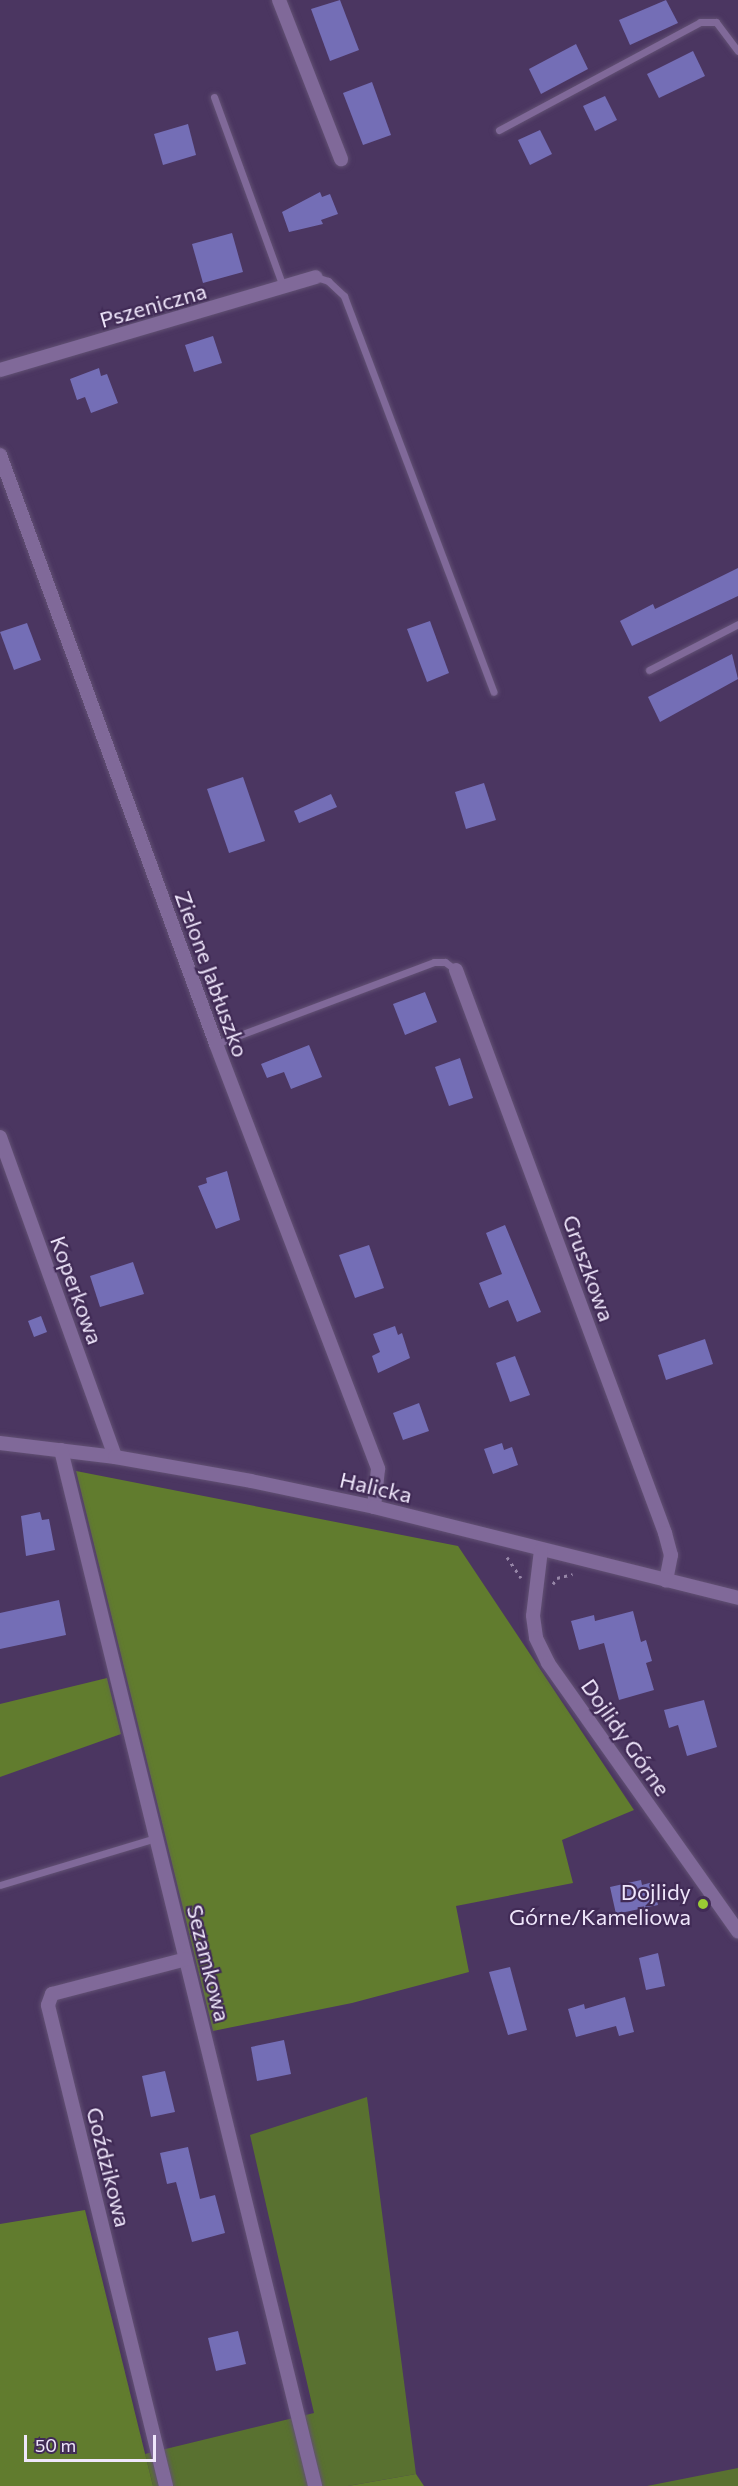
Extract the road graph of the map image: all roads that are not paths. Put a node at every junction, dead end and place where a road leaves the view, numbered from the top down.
1 (279, 0) edge
2 (738, 51) edge
3 (214, 97) dead end
4 (499, 130) dead end
5 (341, 159) dead end
6 (316, 278) joint
7 (284, 289) junction
8 (0, 370) edge
9 (0, 455) edge
10 (738, 624) edge
11 (649, 670) dead end
12 (494, 692) dead end
13 (456, 970) joint
14 (216, 1044) junction
15 (0, 1137) edge
16 (0, 1443) edge
17 (61, 1450) junction
18 (115, 1457) junction
19 (374, 1507) junction
20 (541, 1550) junction
21 (666, 1581) junction
22 (738, 1598) edge
23 (156, 1838) junction
24 (0, 1884) edge
25 (738, 1931) edge
26 (186, 1959) junction
27 (166, 2486) edge
28 (315, 2486) edge

1 - 5 street
2 - 4 lane
3 - 7 lane
6 - 7 street, Pszeniczna
6 - 12 lane
7 - 8 street, Pszeniczna
9 - 14 street, Zielone Jabłuszko
10 - 11 lane
13 - 14 lane
13 - 21 street, Gruszkowa
14 - 19 street, Zielone Jabłuszko
15 - 18 street, Koperkowa
16 - 17 street, Halicka
17 - 18 street, Halicka
17 - 23 street, Sezamkowa
18 - 19 street, Halicka
19 - 20 street, Halicka
20 - 21 street, Halicka
20 - 25 street, Dojlidy Górne
21 - 22 street, Halicka
23 - 24 lane
23 - 26 street, Sezamkowa
26 - 27 street, Goździkowa
26 - 28 street, Sezamkowa

